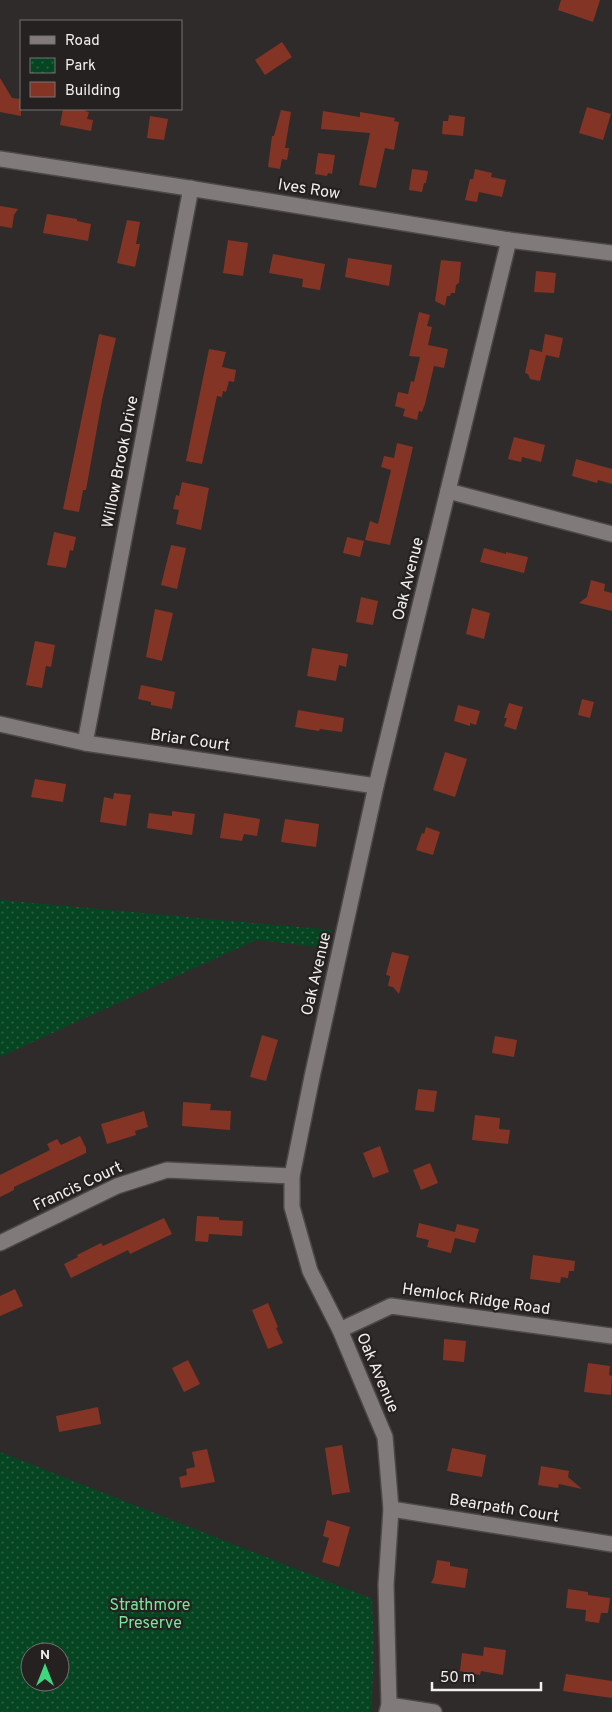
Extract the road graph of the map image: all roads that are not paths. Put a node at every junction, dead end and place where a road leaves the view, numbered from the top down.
1 (0, 159) edge
2 (192, 188) junction
3 (509, 240) junction
4 (612, 253) edge
5 (448, 491) junction
6 (612, 534) edge
7 (0, 724) edge
8 (85, 743) junction
9 (376, 786) junction
10 (292, 1176) junction
11 (0, 1243) edge
12 (340, 1330) junction
13 (612, 1336) edge
14 (391, 1509) junction
15 (612, 1544) edge
16 (388, 1709) edge
17 (434, 1712) edge

1 - 2 street, Ives Row
2 - 3 street, Ives Row
2 - 8 street, Willow Brook Drive
3 - 4 street, Ives Row
3 - 5 street, Oak Avenue
5 - 6 street
5 - 9 street, Oak Avenue
7 - 8 street, Briar Court
8 - 9 street, Briar Court
9 - 10 street, Oak Avenue
10 - 11 street, Francis Court
10 - 12 street, Oak Avenue
12 - 13 street, Hemlock Ridge Road
12 - 14 street, Oak Avenue
14 - 15 street, Bearpath Court
14 - 16 street, Oak Avenue
16 - 17 street

